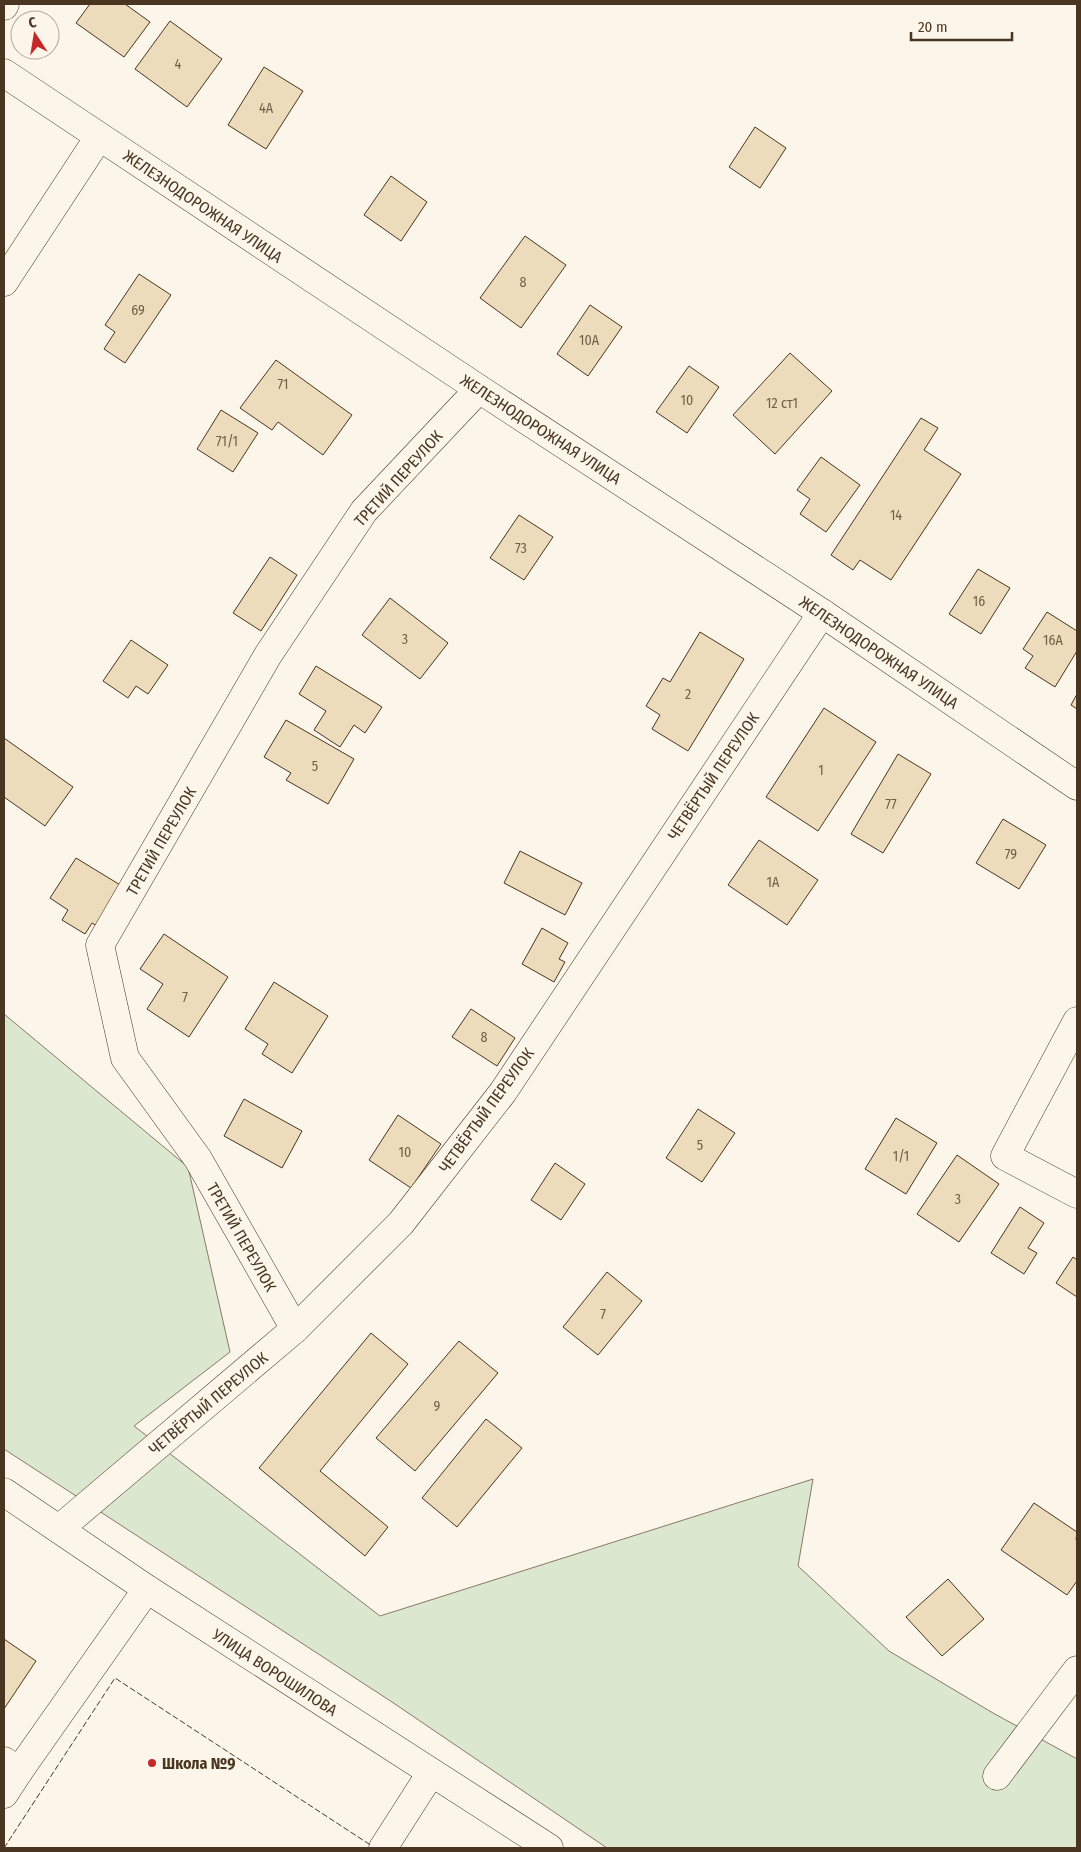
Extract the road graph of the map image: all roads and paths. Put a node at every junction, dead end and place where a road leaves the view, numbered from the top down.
1 (4, 72) edge
2 (99, 137) junction
3 (4, 282) edge
4 (479, 389) junction
5 (822, 613) junction
6 (1077, 786) edge
7 (1077, 1022) edge
8 (1077, 1194) edge
9 (295, 1329) junction
10 (4, 1492) edge
11 (59, 1529) junction
12 (147, 1589) junction
13 (1075, 1677) edge
14 (11, 1766) edge
15 (431, 1773) junction
16 (997, 1776) dead end
17 (4, 1794) edge
18 (383, 1848) edge
19 (549, 1848) edge

1 - 2 street, ЖЕЛЕЗНОДОРОЖНАЯ УЛИЦА
2 - 3 street
2 - 4 street, ЖЕЛЕЗНОДОРОЖНАЯ УЛИЦА
4 - 5 street, ЖЕЛЕЗНОДОРОЖНАЯ УЛИЦА
4 - 9 street, ТРЕТИЙ ПЕРЕУЛОК
5 - 6 street, ЖЕЛЕЗНОДОРОЖНАЯ УЛИЦА
5 - 9 street, ЧЕТВЁРТЫЙ ПЕРЕУЛОК
7 - 8 street
9 - 11 street, ЧЕТВЁРТЫЙ ПЕРЕУЛОК
10 - 11 street, УЛИЦА ВОРОШИЛОВА
11 - 12 street, УЛИЦА ВОРОШИЛОВА
12 - 14 street
12 - 15 street, УЛИЦА ВОРОШИЛОВА
13 - 16 street
14 - 17 street
15 - 18 street
15 - 19 street, УЛИЦА ВОРОШИЛОВА

